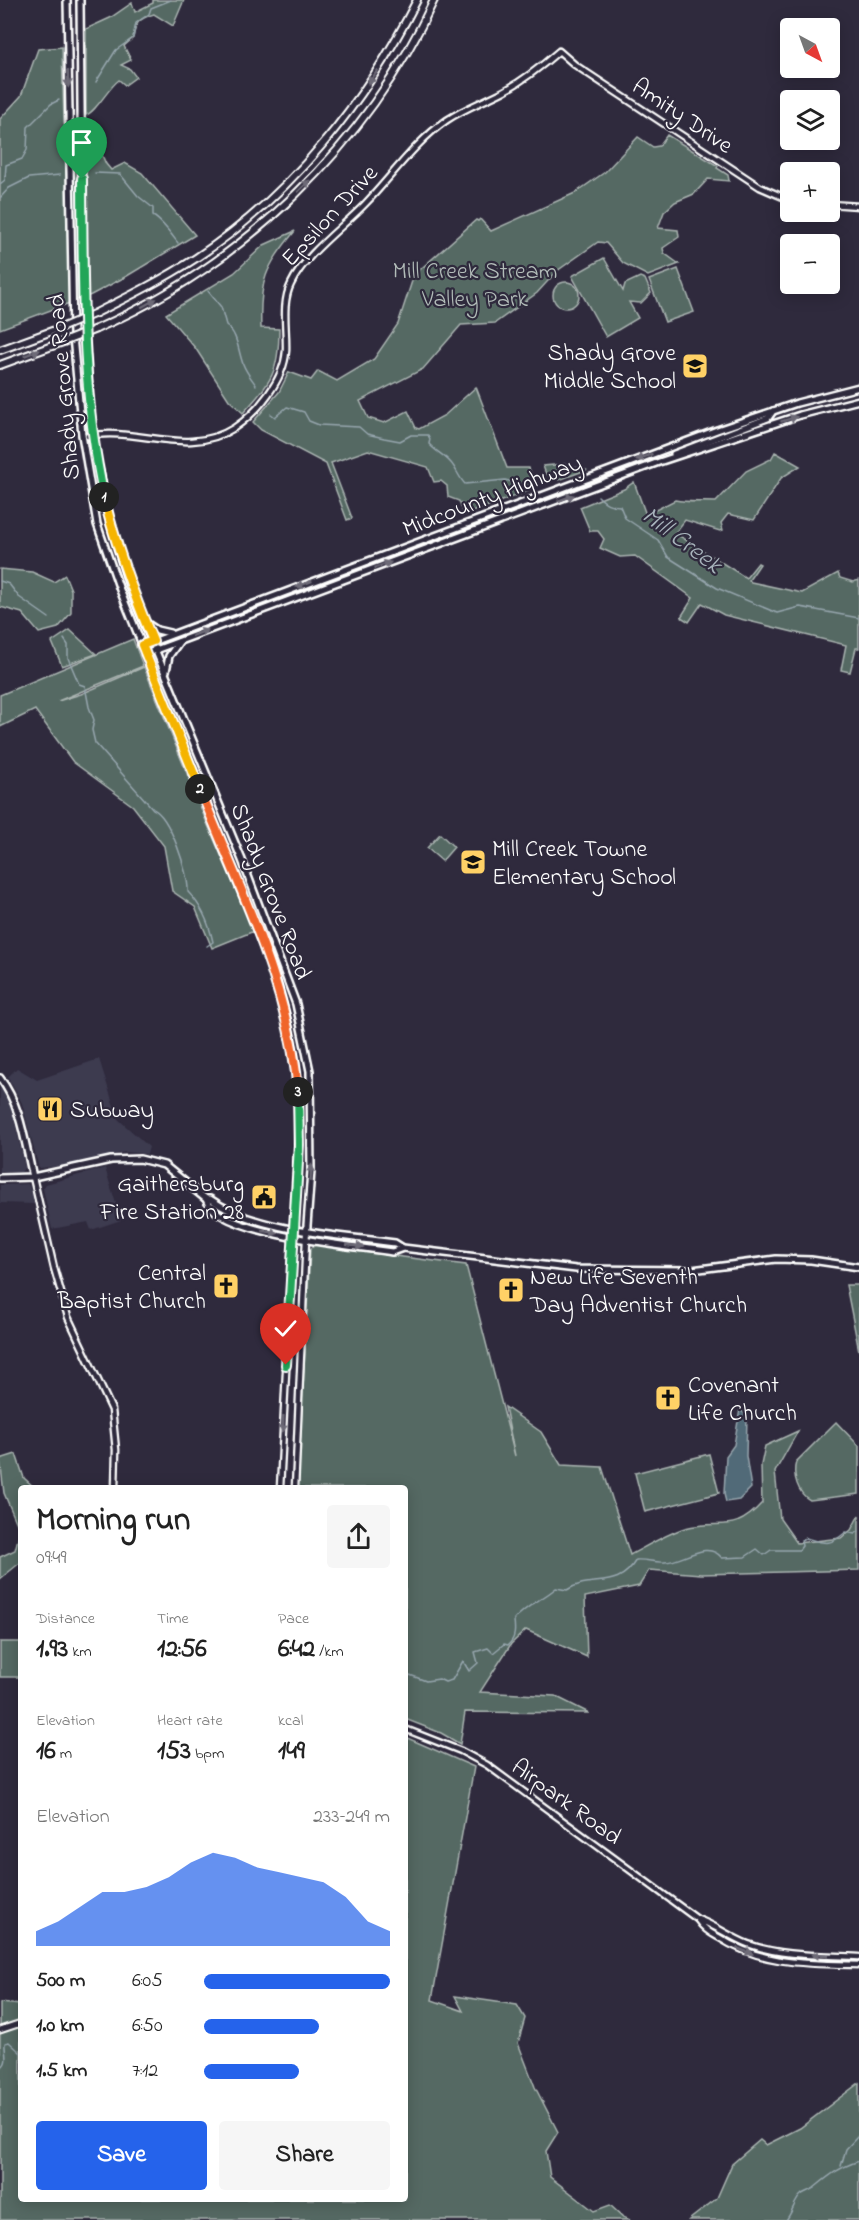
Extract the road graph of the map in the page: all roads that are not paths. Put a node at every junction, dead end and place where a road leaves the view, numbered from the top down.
1 (67, 0) edge
2 (80, 0) edge
3 (417, 0) edge
4 (434, 0) edge
5 (559, 51) joint
6 (780, 196) edge
7 (840, 205) edge
8 (859, 206) edge
9 (0, 350) edge
10 (0, 365) edge
11 (859, 387) edge
12 (859, 400) edge
13 (773, 411) junction
14 (90, 436) junction
15 (660, 462) junction
16 (145, 622) junction
17 (176, 632) junction
18 (153, 641) junction
19 (180, 641) junction
20 (142, 645) junction
21 (157, 649) junction
22 (145, 654) junction
23 (166, 673) junction
24 (0, 1078) edge
25 (33, 1177) junction
26 (0, 1178) edge
27 (206, 1199) junction
28 (294, 1228) junction
29 (307, 1231) junction
30 (293, 1237) junction
31 (306, 1239) junction
32 (403, 1248) junction
33 (859, 1267) edge
34 (115, 1485) edge
35 (280, 1485) edge
36 (295, 1485) edge
37 (408, 1730) edge
38 (698, 1919) junction
39 (859, 1958) edge
40 (859, 1965) edge
41 (18, 2024) edge
42 (0, 2030) edge

1 -> 20 main road, Shady Grove Road
2 - 14 main road, Shady Grove Road
3 -> 9 highway, bridge
10 -> 4 highway, bridge
5 - 6 street, Amity Drive
5 - 14 street, Epsilon Drive
7 - 8 street
11 - 13 main road, Midcounty Highway
15 -> 12 main road, Midcounty Highway
13 - 15 main road
13 -> 17 main road, Midcounty Highway
14 - 16 main road, Shady Grove Road
19 -> 15 main road, Midcounty Highway
16 - 17 main road
16 - 18 main road, Shady Grove Road
17 - 18 main road, Midcounty Highway
18 - 20 main road, Midcounty Highway
18 - 21 main road, Shady Grove Road
19 - 21 main road, Midcounty Highway
19 - 23 main road
20 - 22 main road, Shady Grove Road
21 - 22 main road, Midcounty Highway
21 - 23 main road, Shady Grove Road
22 - 28 main road, Shady Grove Road
29 -> 23 main road, Shady Grove Road
24 - 25 main road
25 - 26 main road
25 - 27 main road
25 - 34 street
27 - 28 main road
27 -> 30 main road
28 - 29 main road
28 - 30 main road, Shady Grove Road
29 - 31 main road, Shady Grove Road
29 - 32 main road
30 - 31 main road
30 -> 35 street
31 -> 32 main road
31 - 36 street
32 - 33 main road
37 - 38 street, Airpark Road
39 -> 38 street, Airpark Road
38 -> 40 street, Airpark Road
41 - 42 street

